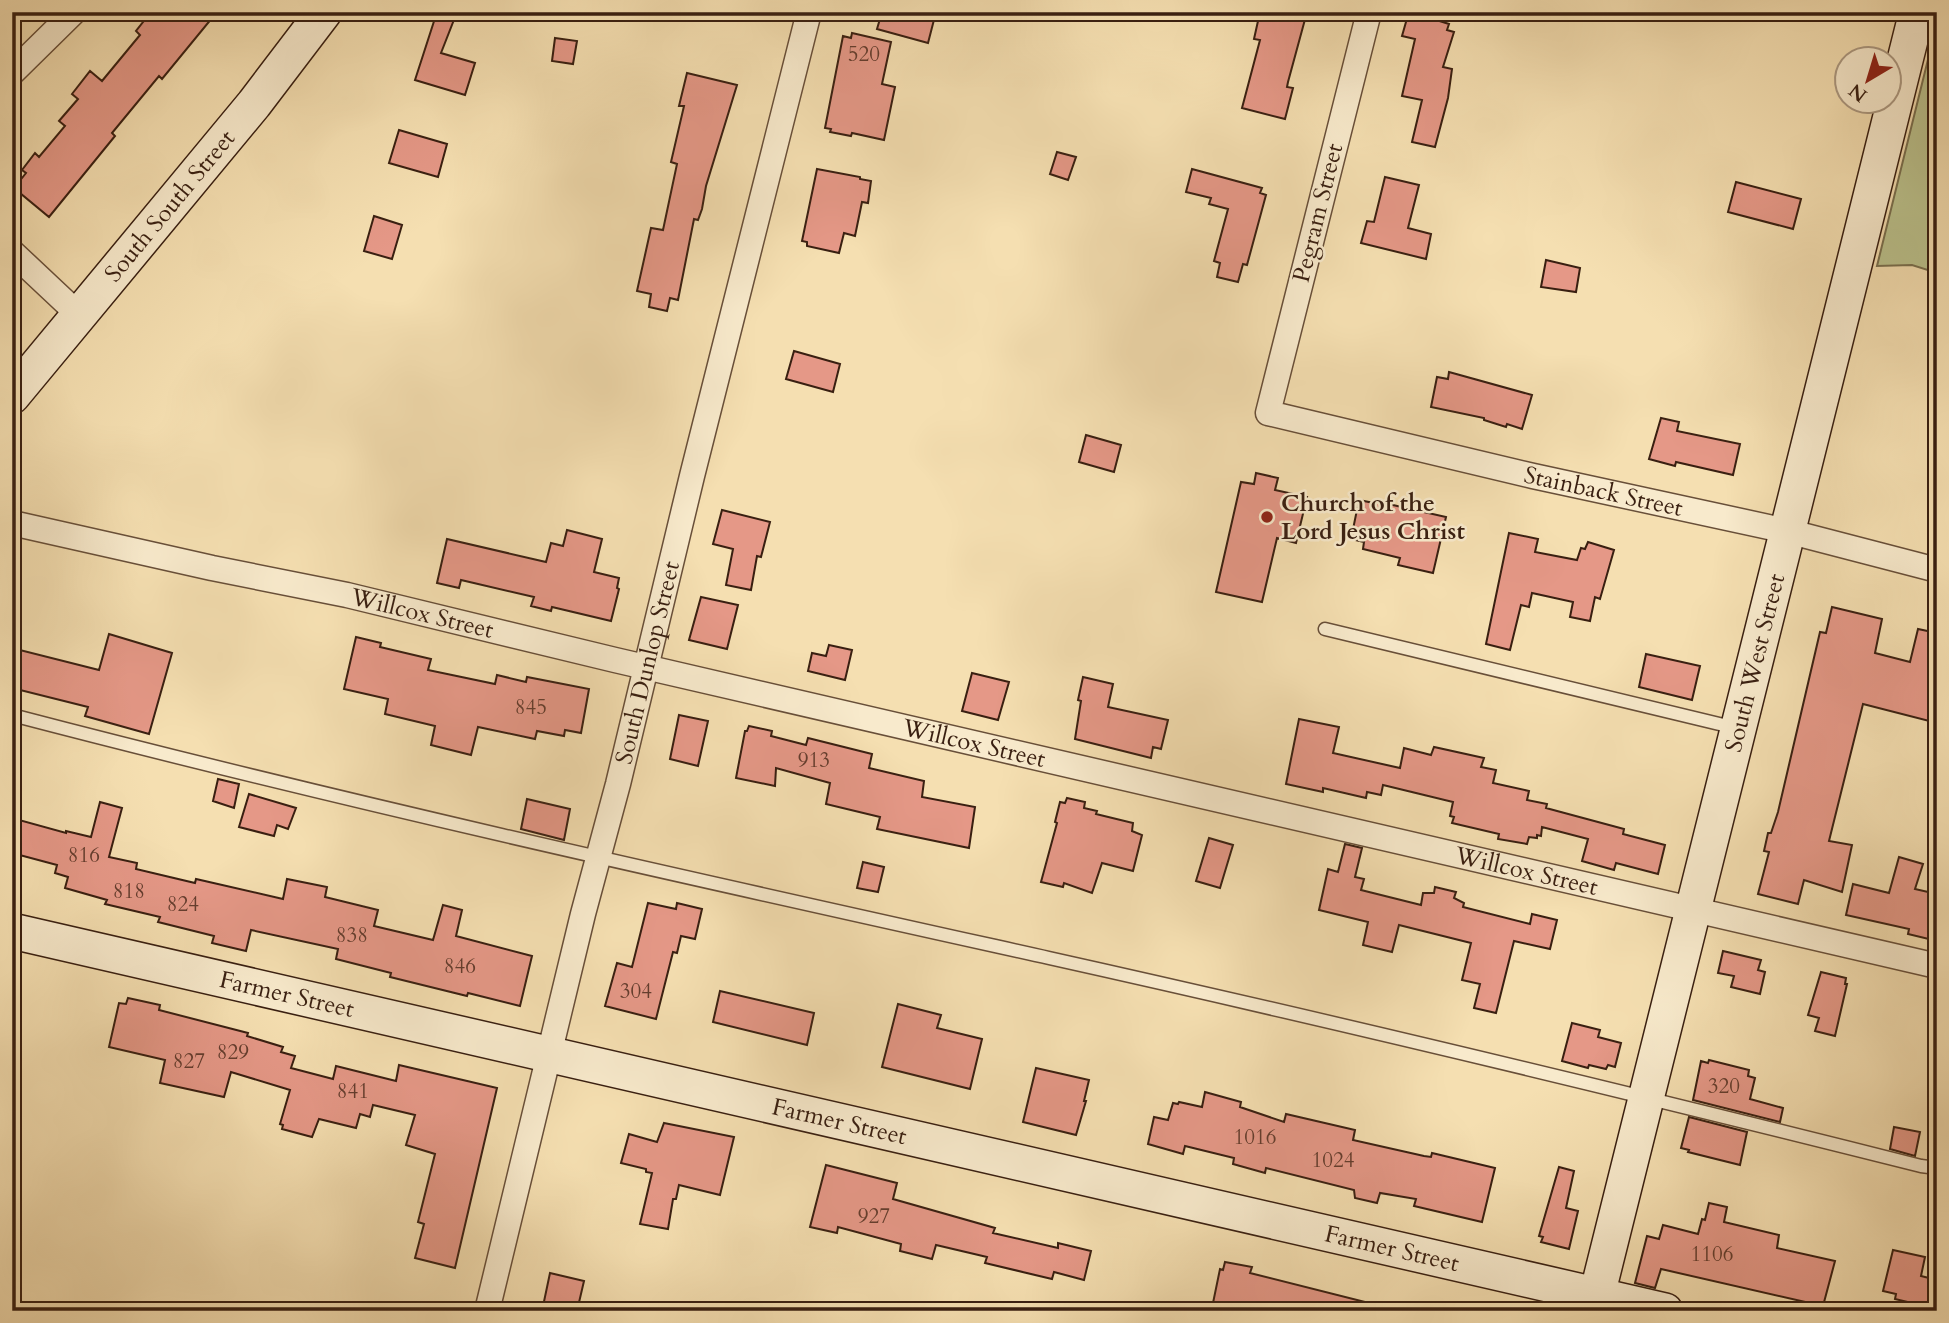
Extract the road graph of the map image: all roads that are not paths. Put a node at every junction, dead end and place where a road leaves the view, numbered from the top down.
1 (74, 12) edge
2 (324, 12) edge
3 (809, 12) edge
4 (1369, 12) edge
5 (1917, 12) edge
6 (12, 73) edge
7 (12, 252) edge
8 (78, 314) junction
9 (12, 396) edge
10 (1268, 413) joint
11 (12, 523) edge
12 (1787, 531) junction
13 (1937, 570) edge
14 (1325, 629) dead end
15 (646, 665) junction
16 (12, 715) edge
17 (1740, 729) junction
18 (598, 856) junction
19 (1694, 908) junction
20 (12, 932) edge
21 (1937, 965) edge
22 (550, 1054) junction
23 (1646, 1097) junction
24 (1937, 1168) edge
25 (1595, 1303) edge
26 (487, 1311) edge
27 (1665, 1311) edge

1 - 6 street
2 - 8 street, South South Street
3 - 15 street, South Dunlop Street
4 - 10 street, Pegram Street
5 - 12 street, South West Street
7 - 8 street
8 - 9 street, South South Street
10 - 12 street, Stainback Street
11 - 15 street, Willcox Street
12 - 13 street, Stainback Street
12 - 17 street, South West Street
14 - 17 lane
15 - 18 street, South Dunlop Street
15 - 19 street, Willcox Street
16 - 18 lane
17 - 19 street, South West Street
18 - 22 street, South Dunlop Street
18 - 23 lane
19 - 21 street, Willcox Street
19 - 23 street, South West Street
20 - 22 street, Farmer Street
22 - 25 street, Farmer Street
22 - 26 street, South Dunlop Street
23 - 24 lane
23 - 25 street, South West Street
25 - 27 street, Farmer Street

